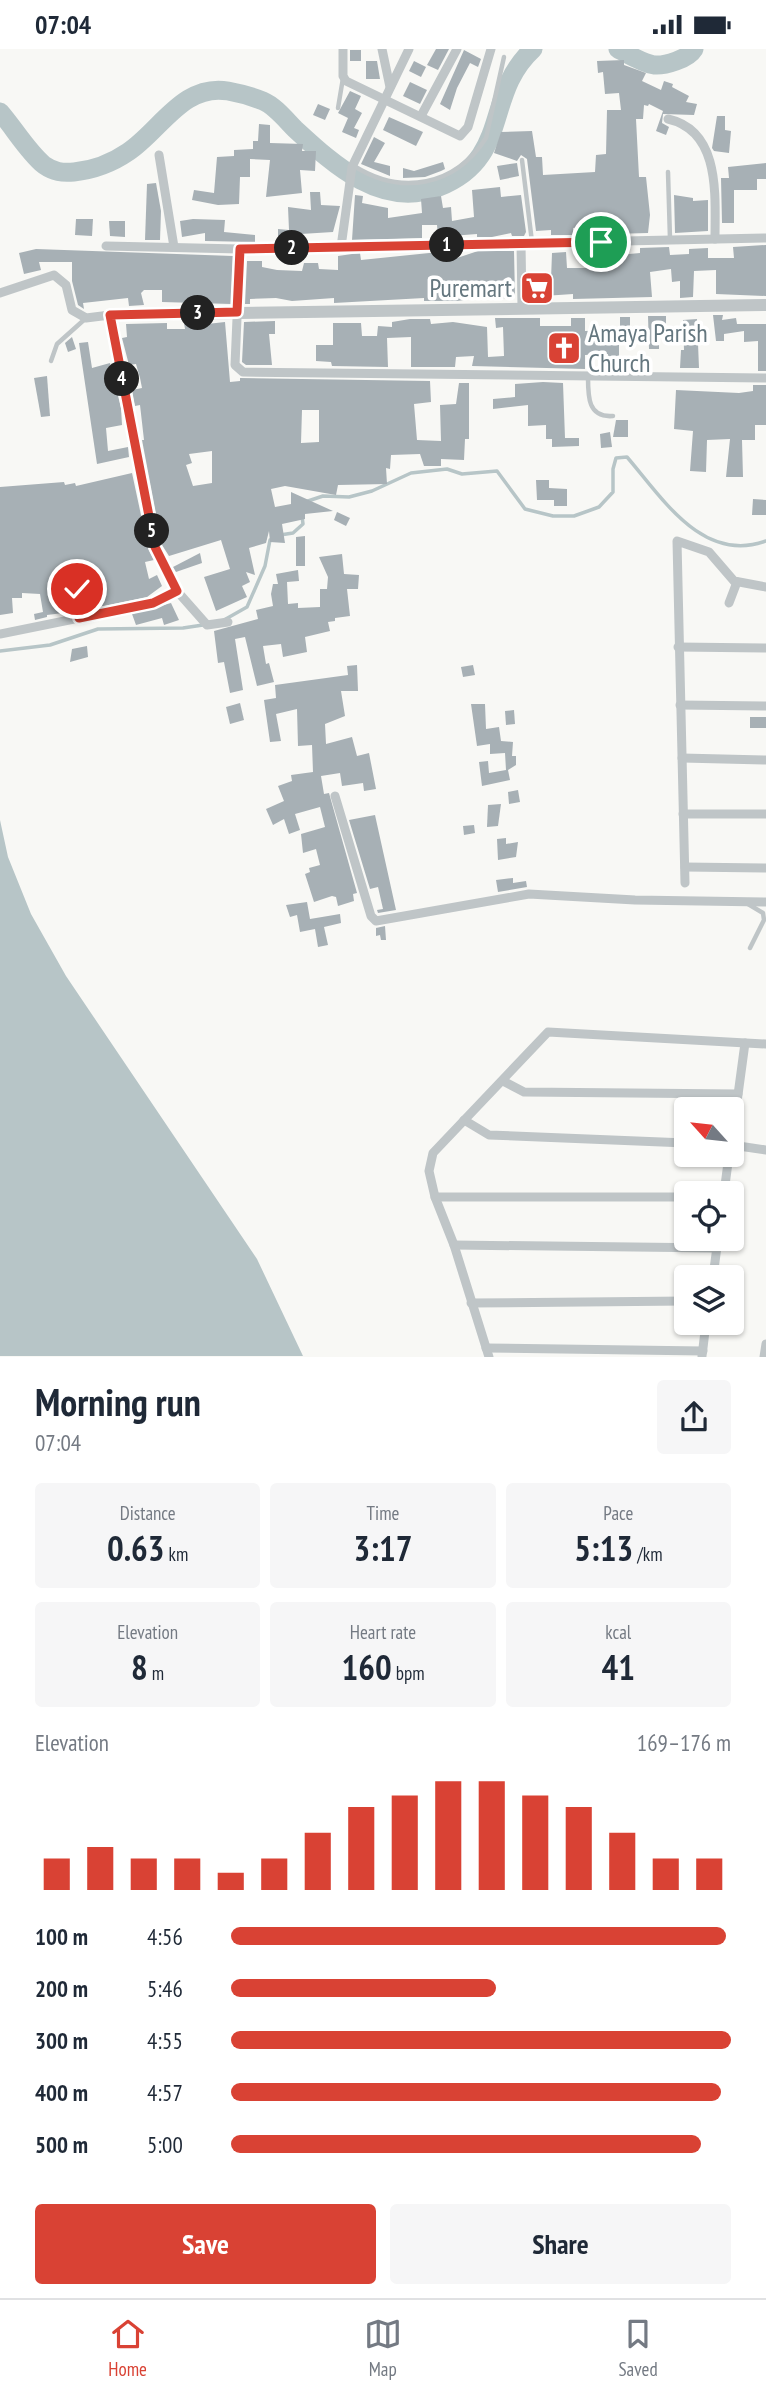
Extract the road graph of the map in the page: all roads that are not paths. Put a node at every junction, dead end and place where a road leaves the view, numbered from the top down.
1 (342, 49) edge
2 (382, 49) edge
3 (409, 49) edge
4 (457, 49) edge
5 (491, 49) edge
6 (505, 57) dead end
7 (343, 76) junction
8 (390, 87) junction
9 (385, 99) junction
10 (338, 108) dead end
11 (421, 116) junction
12 (668, 119) dead end
13 (159, 155) dead end
14 (522, 160) dead end
15 (353, 166) junction
16 (668, 172) dead end
17 (766, 238) edge
18 (715, 239) junction
19 (670, 240) junction
20 (521, 243) junction
21 (532, 243) junction
22 (106, 246) dead end
23 (174, 247) junction
24 (341, 247) junction
25 (240, 249) junction
26 (0, 293) edge
27 (766, 306) edge
28 (522, 307) junction
29 (237, 312) junction
30 (110, 315) junction
31 (86, 318) junction
32 (51, 361) dead end
33 (588, 376) junction
34 (766, 378) edge
35 (613, 416) dead end
36 (737, 582) junction
37 (766, 587) edge
38 (77, 589) dead end
39 (177, 591) junction
40 (729, 603) dead end
41 (79, 618) junction
42 (228, 622) dead end
43 (0, 634) edge
44 (678, 647) junction
45 (766, 648) edge
46 (680, 705) junction
47 (766, 706) edge
48 (682, 758) junction
49 (766, 760) edge
50 (335, 796) dead end
51 (683, 814) junction
52 (766, 814) edge
53 (685, 867) junction
54 (766, 868) edge
55 (685, 883) dead end
56 (745, 902) junction
57 (766, 902) edge
58 (751, 948) dead end
59 (745, 1043) junction
60 (766, 1044) edge
61 (503, 1081) junction
62 (738, 1094) junction
63 (738, 1097) edge
64 (464, 1120) junction
65 (674, 1143) edge
66 (744, 1147) edge
67 (766, 1150) edge
68 (435, 1197) junction
69 (674, 1197) edge
70 (674, 1244) edge
71 (454, 1245) junction
72 (674, 1301) edge
73 (471, 1303) junction
74 (704, 1335) edge
75 (766, 1344) edge
76 (487, 1352) edge
77 (702, 1354) edge
78 (764, 1356) edge

1 - 7 street
2 - 8 street
3 - 8 street
4 - 11 street
5 - 11 street
6 - 15 lane
7 - 9 street
7 - 10 lane
8 - 9 street
9 - 11 street
9 - 15 street
12 - 18 street
13 - 23 street
14 - 21 lane
15 - 24 street
16 - 19 lane
17 - 18 street
18 - 19 street
19 - 21 street
20 - 21 street
20 - 24 street
20 - 28 street
22 - 23 street
23 - 25 street
24 - 25 street
25 - 29 street
26 - 31 street
27 - 28 street
28 - 29 street
29 - 30 street
29 - 33 street
30 - 31 street
30 - 39 street
31 - 32 lane
33 - 34 street
33 - 35 lane
36 - 37 street
36 - 40 street
36 - 44 street
38 - 41 street
39 - 41 street
39 - 42 street
41 - 43 street
44 - 45 street
44 - 46 street
46 - 47 street
46 - 48 street
48 - 49 street
48 - 51 street
50 - 56 street
51 - 52 street
51 - 53 street
53 - 54 street
53 - 55 street
56 - 57 street
56 - 58 lane
59 - 60 street
59 - 61 street
59 - 62 street
61 - 62 street
61 - 64 street
62 - 63 street
64 - 65 street
64 - 68 street
66 - 67 street
68 - 69 street
68 - 71 street
70 - 71 street
71 - 73 street
72 - 73 street
73 - 76 street
74 - 77 street
75 - 78 street
76 - 77 street

